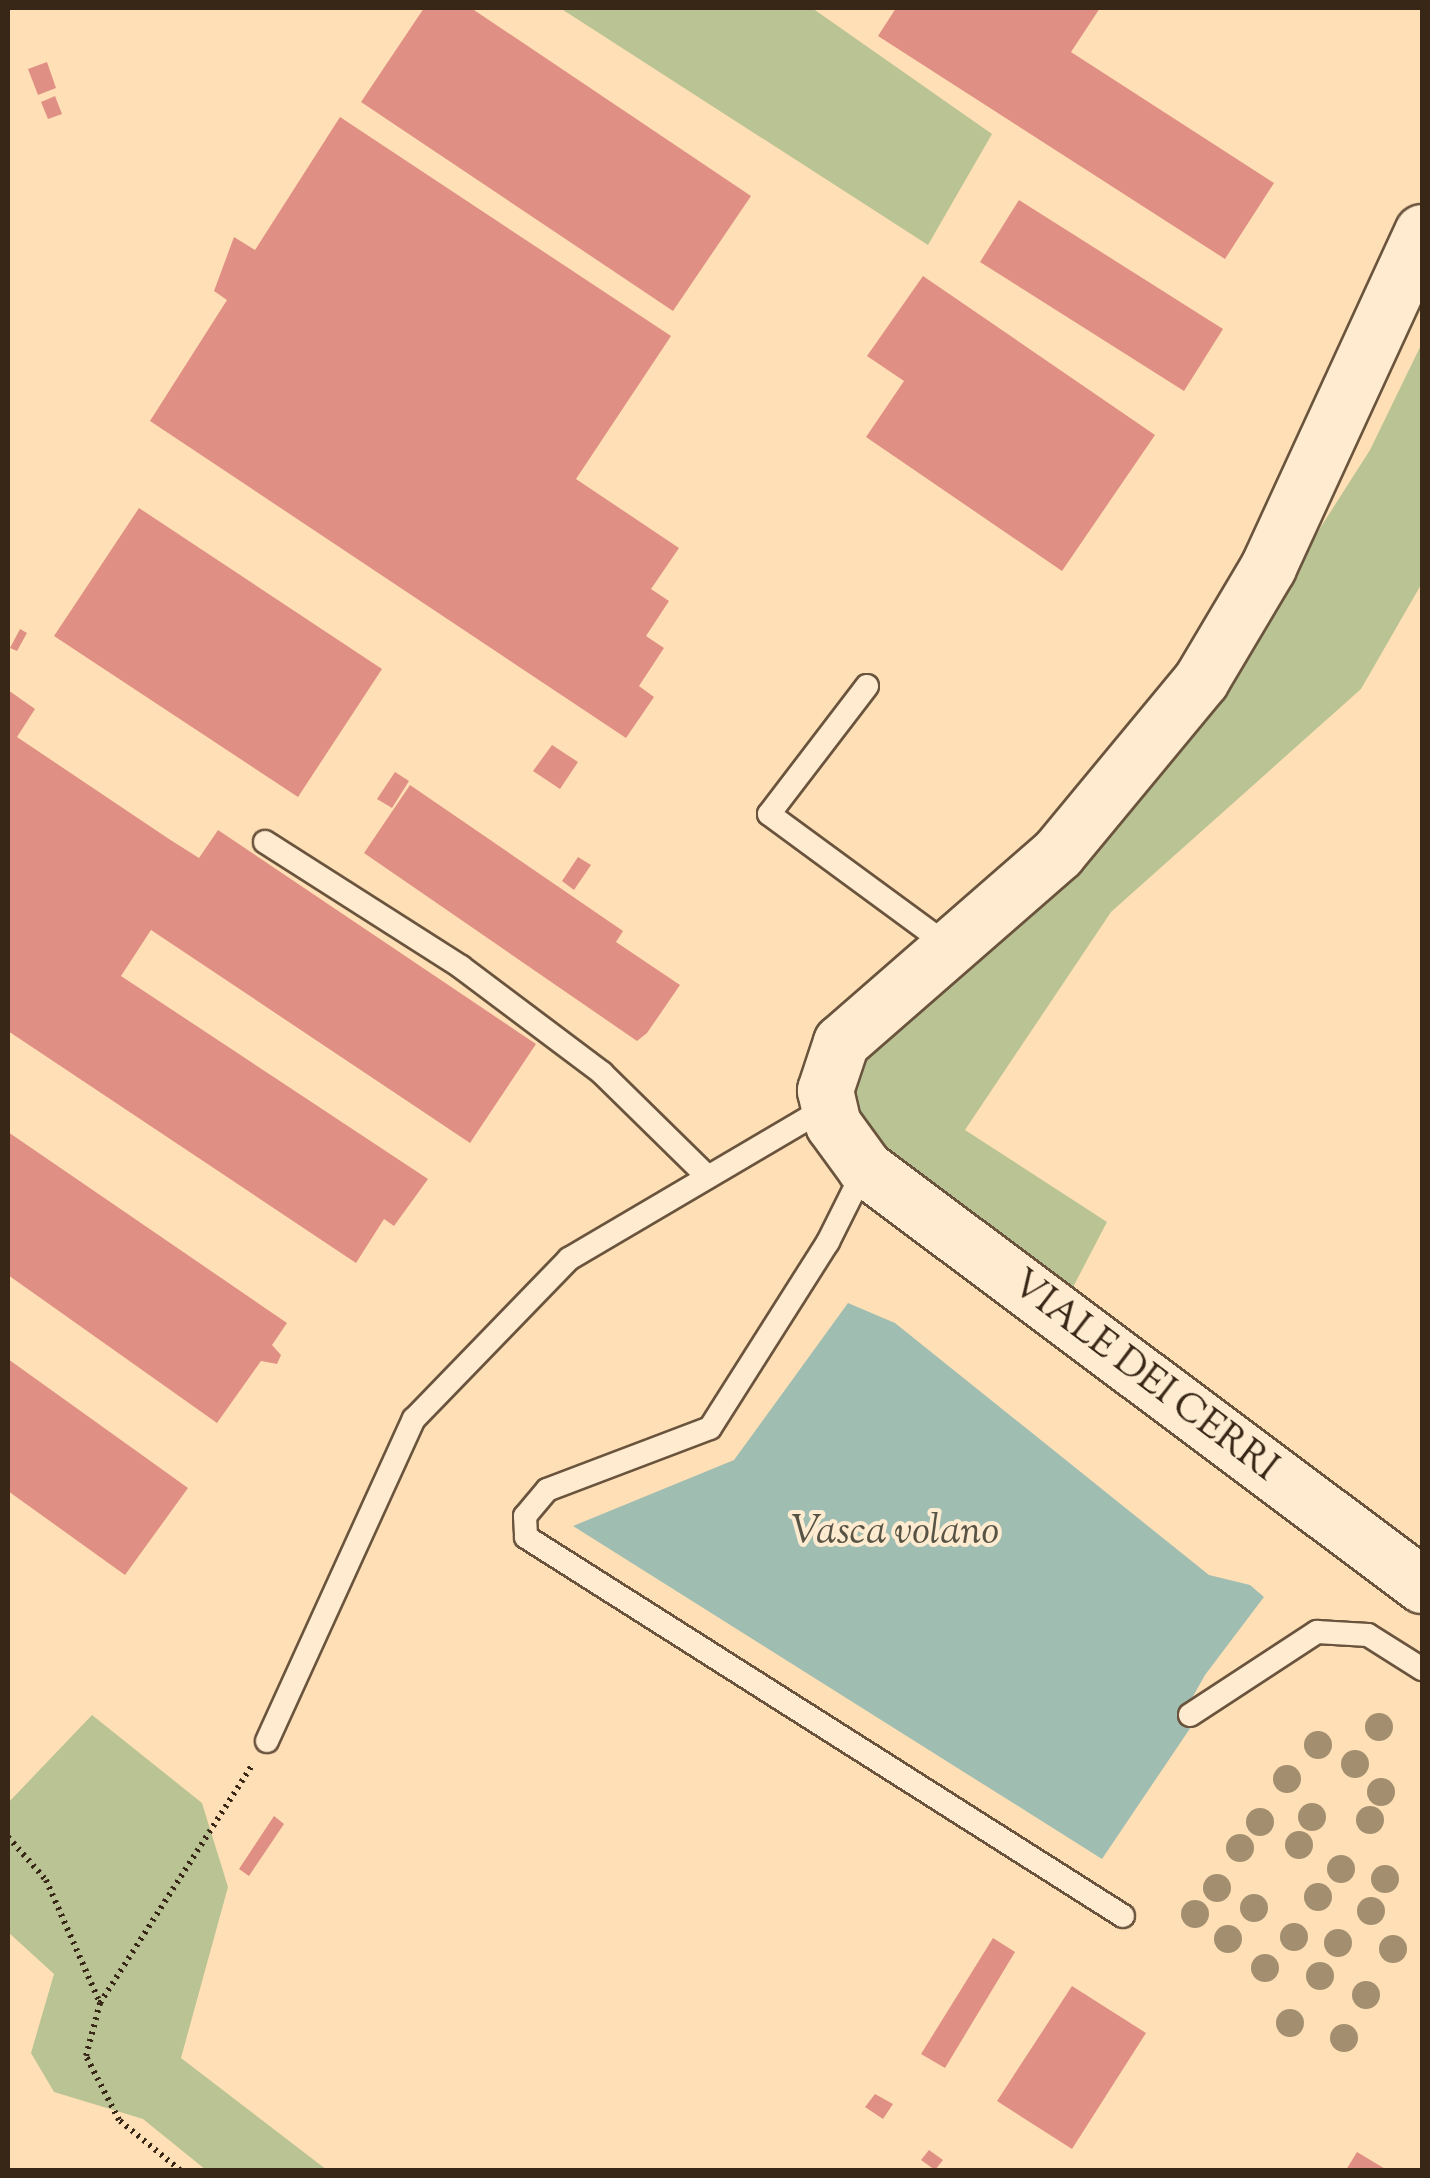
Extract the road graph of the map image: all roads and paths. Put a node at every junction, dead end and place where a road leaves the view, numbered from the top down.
1 (1422, 232) edge
2 (867, 686) dead end
3 (266, 842) dead end
4 (953, 949) junction
5 (827, 1108) junction
6 (866, 1168) junction
7 (708, 1178) junction
8 (1422, 1585) edge
9 (1422, 1668) edge
10 (1190, 1715) dead end
11 (267, 1741) joint
12 (8, 1838) edge
13 (1123, 1916) dead end
14 (100, 2002) junction
15 (180, 2170) edge

1 - 4 street
2 - 4 lane
3 - 7 lane
4 - 5 street
5 - 6 street
5 - 7 lane
6 - 8 street, VIALE DEI CERRI
6 - 13 lane
7 - 11 lane
9 - 10 lane
11 - 14 path
12 - 14 path
14 - 15 path

